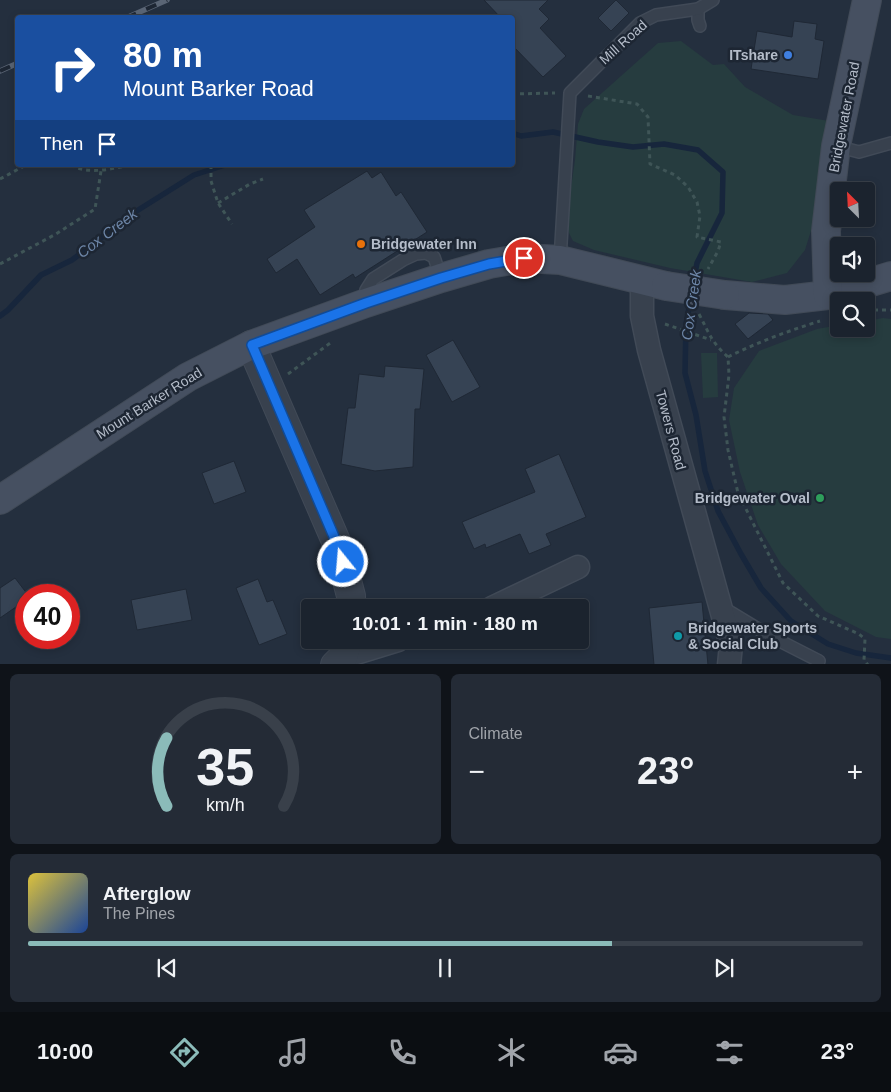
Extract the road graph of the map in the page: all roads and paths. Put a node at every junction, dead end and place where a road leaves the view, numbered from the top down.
1 (713, 0) edge
2 (867, 0) edge
3 (698, 9) junction
4 (700, 26) dead end
5 (570, 93) junction
6 (515, 94) edge
7 (891, 143) edge
8 (836, 146) junction
9 (22, 167) edge
10 (74, 167) edge
11 (120, 167) edge
12 (211, 167) edge
13 (101, 171) junction
14 (0, 179) edge
15 (264, 179) dead end
16 (218, 203) junction
17 (232, 224) dead end
18 (560, 260) junction
19 (0, 264) edge
20 (707, 271) dead end
21 (891, 276) edge
22 (654, 284) junction
23 (826, 307) junction
24 (697, 309) dead end
25 (875, 310) edge
26 (891, 310) edge
27 (665, 324) dead end
28 (338, 336) dead end
29 (712, 340) junction
30 (252, 345) junction
31 (728, 357) junction
32 (284, 378) dead end
33 (0, 500) edge
34 (578, 567) dead end
35 (351, 599) edge
36 (511, 599) edge
37 (720, 606) junction
38 (362, 649) edge
39 (342, 654) edge
40 (819, 661) dead end
41 (729, 664) edge
42 (868, 664) edge

1 - 3 lane, Mill Road
2 - 8 main road, Bridgewater Road
3 - 4 lane
3 - 5 lane, Mill Road
5 - 6 path
5 - 18 lane
5 - 20 path
7 - 8 lane
8 - 23 main road, Bridgewater Road
9 - 14 path
10 - 13 path
11 - 13 path
12 - 16 path
13 - 19 path
15 - 16 path
16 - 17 path
18 - 22 main road, Mount Barker Road
18 - 30 main road, Mount Barker Road
21 - 23 main road, Mount Barker Road
22 - 23 main road, Mount Barker Road, bridge
22 - 37 street, Towers Road
23 - 31 path
24 - 29 path
25 - 26 path
27 - 29 path
28 - 32 path
29 - 31 path
30 - 33 main road, Mount Barker Road
30 - 35 street
31 - 42 path
34 - 36 street
37 - 40 lane
37 - 41 street, Towers Road
38 - 39 street

